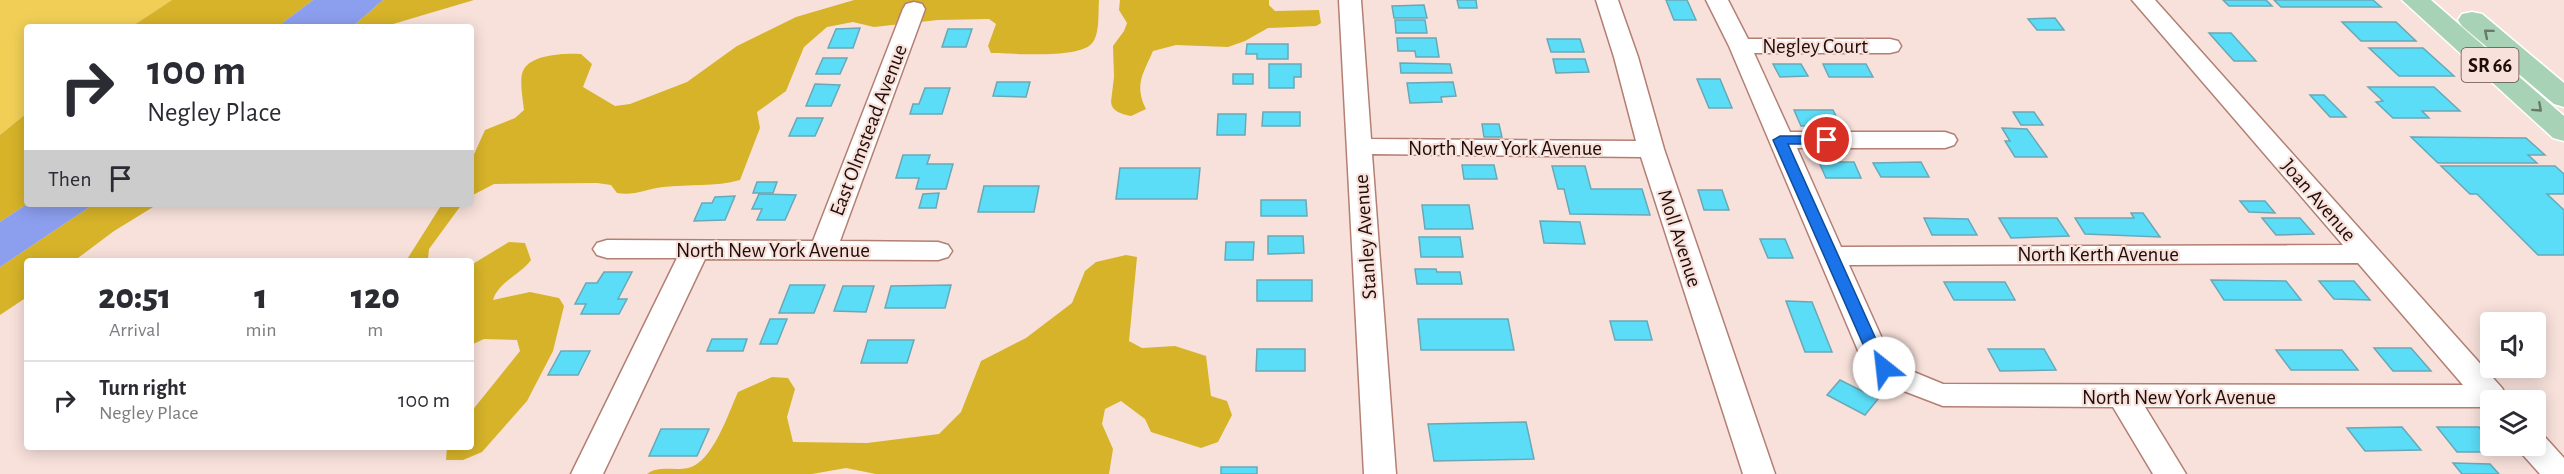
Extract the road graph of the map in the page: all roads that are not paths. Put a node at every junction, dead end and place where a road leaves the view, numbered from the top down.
1 (1350, 0) edge
2 (1607, 0) edge
3 (1717, 0) edge
4 (2143, 0) edge
5 (2415, 0) edge
6 (2448, 0) edge
7 (914, 9) dead end
8 (1740, 46) junction
9 (1890, 46) dead end
10 (2564, 98) edge
11 (2564, 132) edge
12 (1780, 140) junction
13 (1945, 140) dead end
14 (1359, 146) junction
15 (1651, 149) junction
16 (607, 249) dead end
17 (695, 250) junction
18 (823, 250) junction
19 (938, 251) dead end
20 (2366, 254) junction
21 (1831, 256) junction
22 (2485, 390) edge
23 (2123, 397) junction
24 (2480, 398) edge
25 (2543, 456) edge
26 (587, 474) edge
27 (1380, 474) edge
28 (1759, 474) edge
29 (2170, 474) edge
30 (2559, 474) edge

1 - 14 street, Stanley Avenue
2 - 15 street, Moll Avenue
3 - 8 street
4 - 20 street, Joan Avenue
5 -> 11 main road, SR 66
10 -> 6 main road, SR 66
7 - 18 street, East Olmstead Avenue
8 - 9 street, Negley Court
8 - 12 street
12 - 13 street
12 - 21 street
14 - 15 street, North New York Avenue
14 - 27 street, Stanley Avenue
15 - 28 street, Moll Avenue
16 - 17 street, North New York Avenue
17 - 18 street, North New York Avenue
17 - 26 street
18 - 19 street, North New York Avenue
20 - 21 street, North Kerth Avenue
20 - 22 street, Joan Avenue
21 - 23 street, North New York Avenue
23 - 24 street, North New York Avenue
23 - 29 street
25 - 30 street

